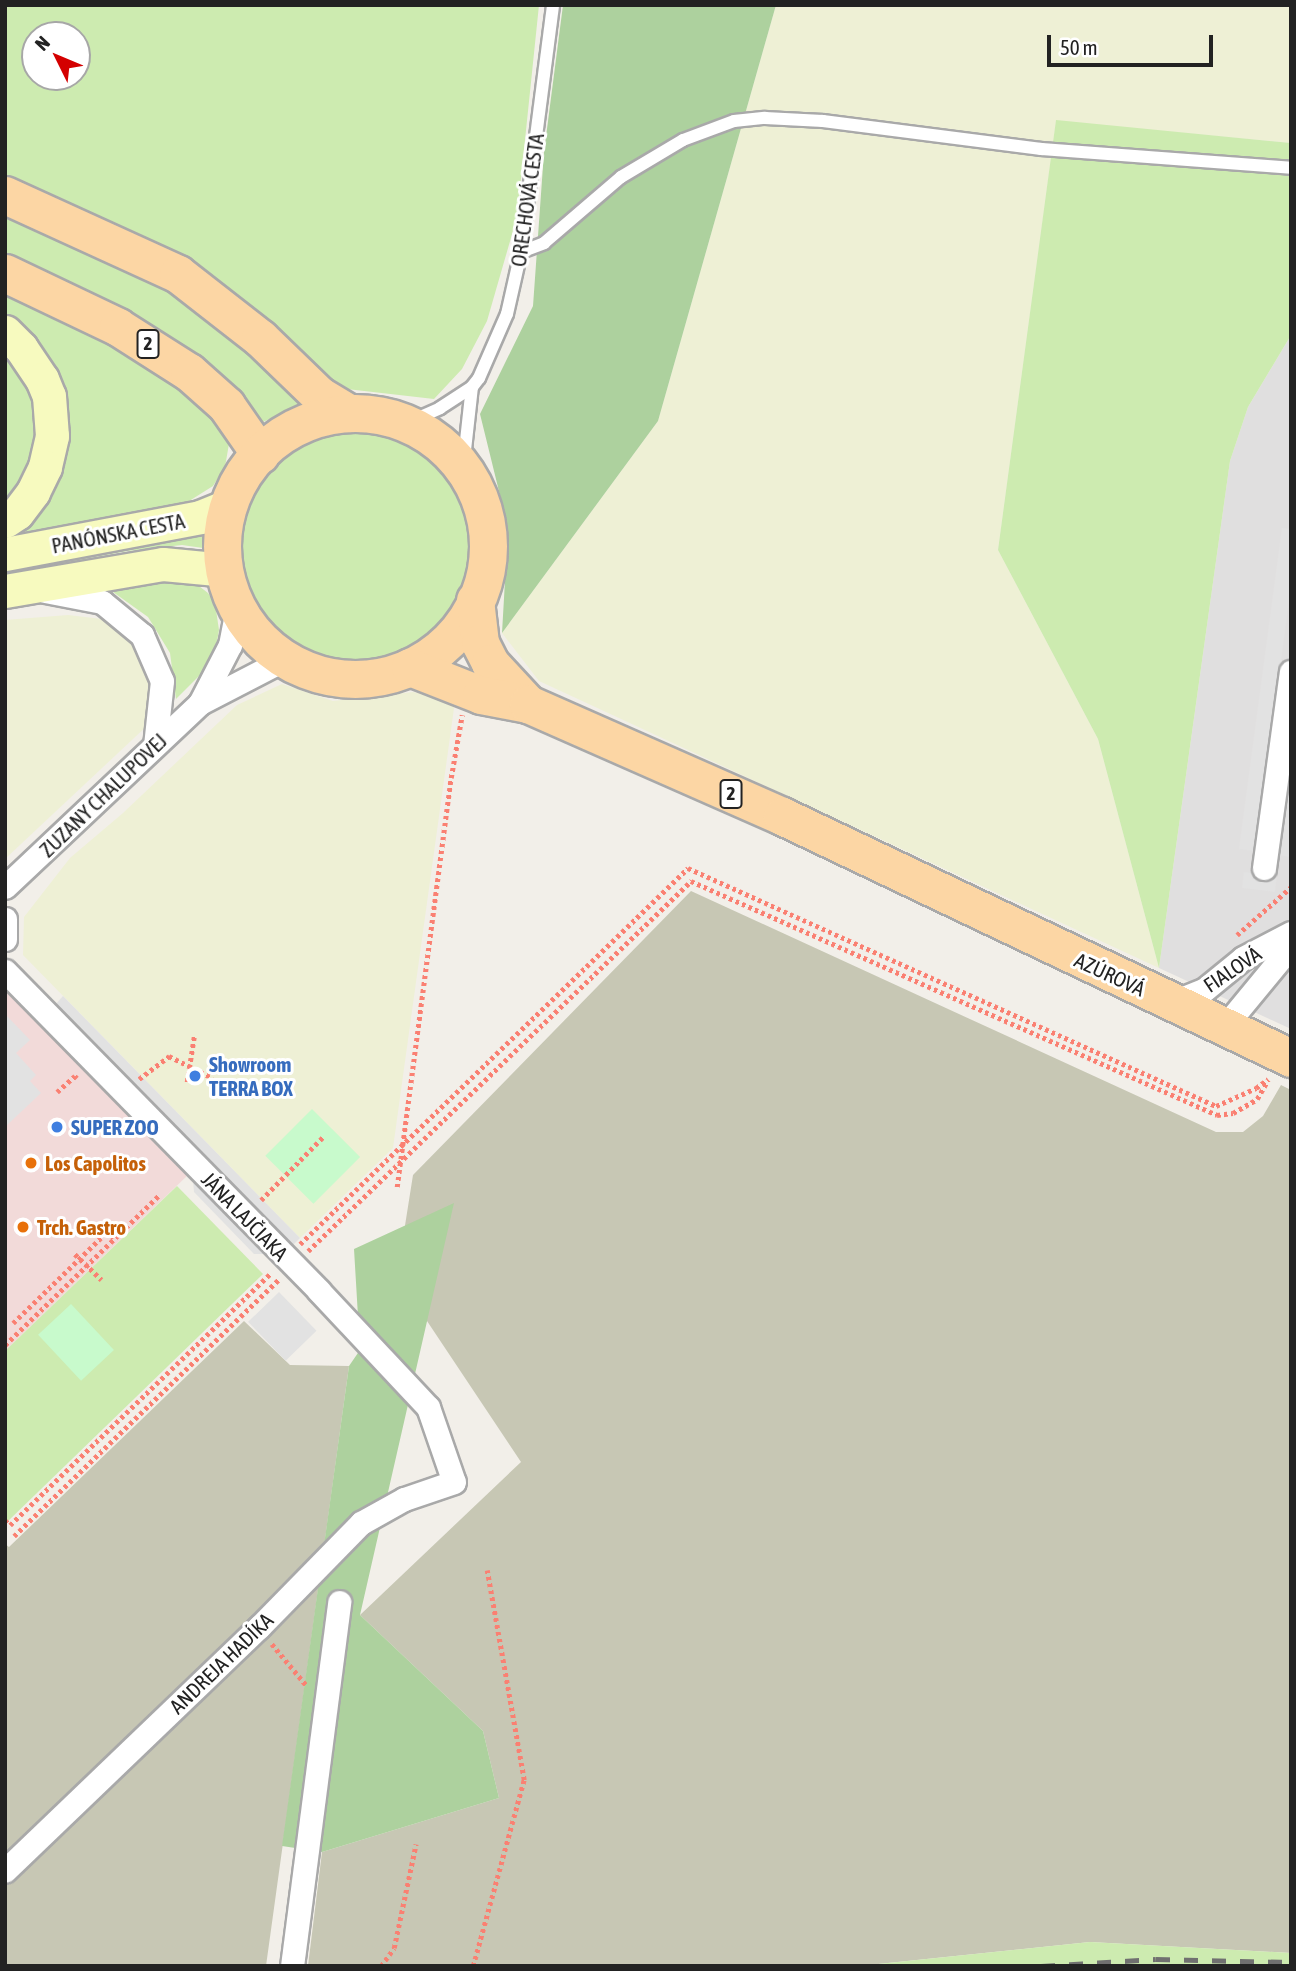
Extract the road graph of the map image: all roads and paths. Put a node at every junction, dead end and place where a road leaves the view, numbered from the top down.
1 (553, 5) edge
2 (1291, 168) edge
3 (5, 195) edge
4 (521, 252) junction
5 (5, 273) edge
6 (5, 331) edge
7 (472, 387) junction
8 (347, 412) junction
9 (407, 423) junction
10 (260, 454) junction
11 (463, 468) junction
12 (229, 505) junction
13 (5, 521) edge
14 (5, 554) edge
15 (225, 570) junction
16 (15, 589) edge
17 (475, 600) junction
18 (237, 609) junction
19 (283, 660) junction
20 (410, 667) junction
21 (1291, 672) edge
22 (466, 690) junction
23 (200, 703) junction
24 (528, 704) junction
25 (155, 745) junction
26 (1264, 868) dead end
27 (5, 887) edge
28 (1291, 887) edge
29 (5, 919) edge
30 (1291, 933) edge
31 (5, 939) edge
32 (1228, 942) dead end
33 (1291, 946) edge
34 (5, 971) edge
35 (1171, 1003) junction
36 (1224, 1026) junction
37 (194, 1037) dead end
38 (189, 1066) junction
39 (1280, 1068) edge
40 (146, 1072) dead end
41 (213, 1078) dead end
42 (187, 1083) dead end
43 (324, 1136) dead end
44 (403, 1146) junction
45 (400, 1163) junction
46 (397, 1187) dead end
47 (158, 1196) dead end
48 (245, 1216) junction
49 (114, 1239) junction
50 (78, 1256) junction
51 (290, 1261) junction
52 (87, 1265) junction
53 (102, 1280) dead end
54 (13, 1323) dead end
55 (5, 1345) edge
56 (454, 1482) joint
57 (5, 1520) edge
58 (14, 1536) dead end
59 (487, 1570) dead end
60 (339, 1602) dead end
61 (259, 1627) junction
62 (325, 1708) junction
63 (416, 1844) dead end
64 (5, 1871) edge
65 (292, 1966) edge
66 (381, 1966) edge
67 (473, 1966) edge

1 - 4 lane, ORECHOVÁ CESTA
2 - 4 lane
3 - 8 main road, 2
4 - 7 lane, ORECHOVÁ CESTA
5 - 10 main road, 2
6 - 13 main road
7 - 9 lane
7 - 11 lane
8 - 9 main road, 2
8 - 10 main road, 2
9 - 11 main road, 2
10 - 12 main road, 2
11 - 17 main road, 2
12 - 14 main road, PANÓNSKA CESTA
12 - 15 main road, 2
15 - 16 main road, PANÓNSKA CESTA
15 - 18 main road, 2
16 - 25 street
17 - 20 main road, 2
17 - 24 main road, 2
18 - 19 main road, 2
18 - 23 street
19 - 20 main road, 2
19 - 23 street
20 - 22 main road, 2
21 - 26 street
22 - 24 main road, 2
22 - 44 path
23 - 25 street, ZUZANY CHALUPOVEJ
24 - 35 main road, AZÚROVÁ / 2
25 - 27 street, ZUZANY CHALUPOVEJ
28 - 32 path
29 - 31 street
30 - 35 street, FIALOVÁ
33 - 36 street, FIALOVÁ
34 - 48 street, JÁNA LAJČIAKA
35 - 36 main road, AZÚROVÁ / 2
36 - 39 main road, AZÚROVÁ / 2
37 - 38 path
38 - 40 path
38 - 41 path
38 - 42 path
39 - 44 path
39 - 45 path
43 - 48 path
44 - 45 path
44 - 51 path
45 - 46 path
45 - 51 path
47 - 49 path
48 - 51 street, JÁNA LAJČIAKA
49 - 50 path
49 - 52 path
50 - 52 path
50 - 54 path
51 - 56 street, JÁNA LAJČIAKA
51 - 57 path
51 - 58 path
52 - 53 path
52 - 55 path
56 - 61 street, ANDREJA HADÍKA
59 - 67 path
60 - 62 street
61 - 62 path
61 - 64 street, ANDREJA HADÍKA
62 - 65 street
63 - 66 path

